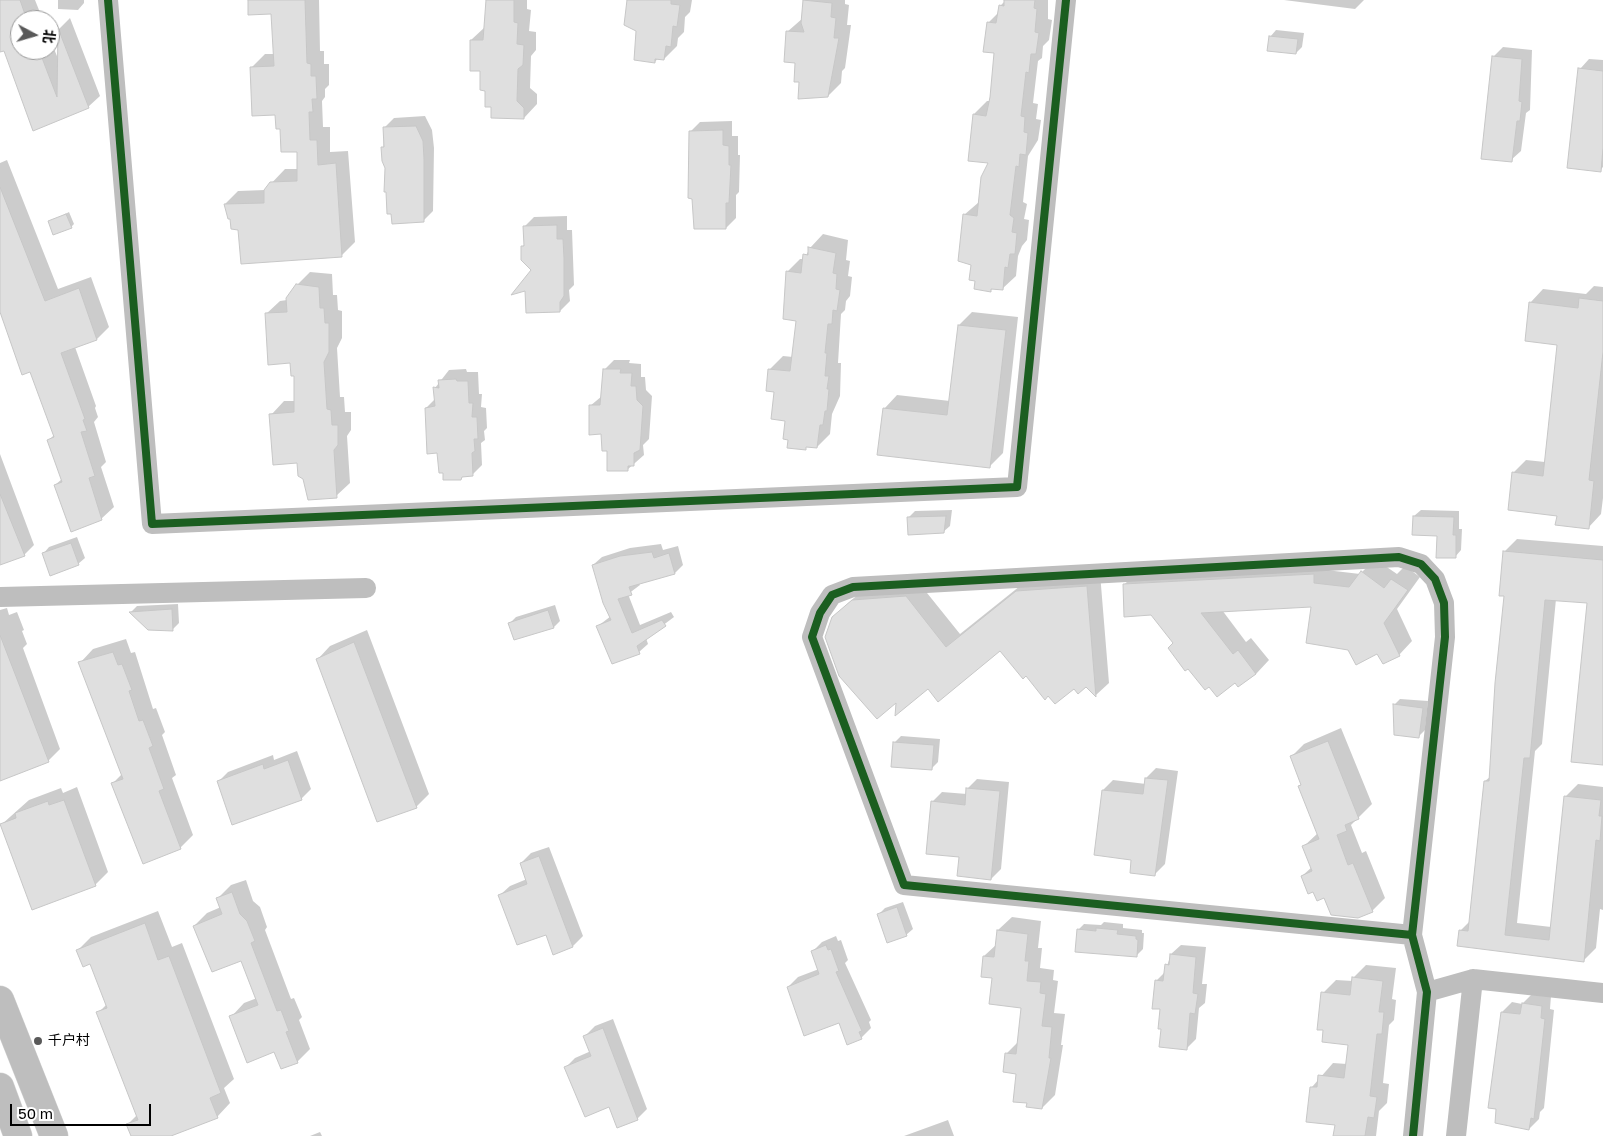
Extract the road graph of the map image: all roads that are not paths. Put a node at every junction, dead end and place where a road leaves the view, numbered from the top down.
1 (108, 0) edge
2 (1066, 0) edge
3 (366, 588) dead end
4 (0, 597) edge
5 (1412, 935) junction
6 (1473, 979) junction
7 (1427, 992) junction
8 (1603, 993) edge
9 (0, 1000) edge
10 (0, 1087) edge
11 (18, 1136) edge
12 (54, 1136) edge
13 (1413, 1136) edge
14 (1456, 1136) edge

1 - 2 street
3 - 4 street
5 - 5 street
5 - 7 street
6 - 7 street
6 - 8 street
6 - 14 street
7 - 13 street
9 - 12 main road
10 - 11 main road

